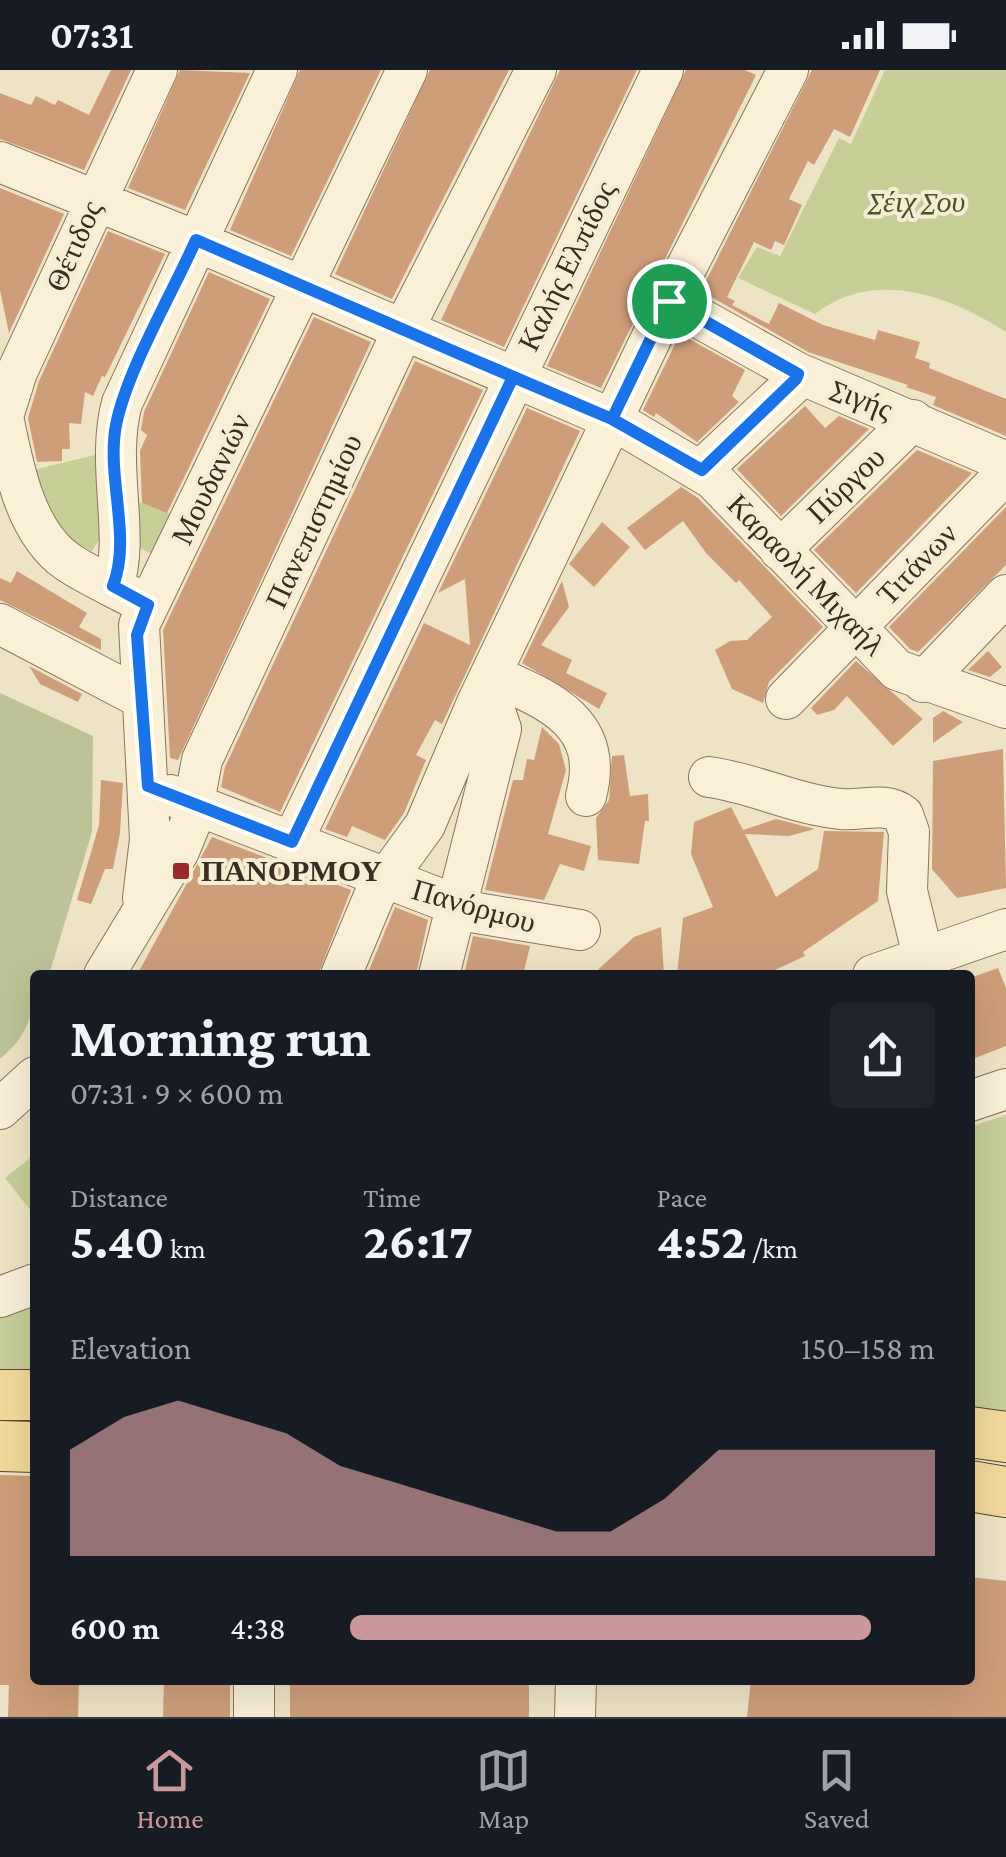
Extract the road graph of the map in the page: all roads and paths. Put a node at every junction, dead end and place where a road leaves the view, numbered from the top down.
1 (157, 70) edge
2 (278, 70) edge
3 (407, 70) edge
4 (536, 70) edge
5 (663, 70) edge
6 (788, 70) edge
7 (4, 163) edge
8 (96, 198) junction
9 (196, 240) junction
10 (305, 287) junction
11 (669, 301) junction
12 (403, 330) junction
13 (798, 374) junction
14 (513, 377) junction
15 (1, 414) edge
16 (612, 419) junction
17 (913, 420) junction
18 (1006, 462) edge
19 (702, 470) junction
20 (1006, 473) edge
21 (780, 550) junction
22 (113, 586) junction
23 (1006, 595) edge
24 (148, 605) junction
25 (0, 624) edge
26 (855, 628) junction
27 (923, 682) junction
28 (484, 689) junction
29 (141, 698) junction
30 (786, 699) dead end
31 (1006, 708) edge
32 (709, 777) dead end
33 (148, 786) junction
34 (586, 796) dead end
35 (194, 804) junction
36 (292, 842) junction
37 (386, 880) junction
38 (458, 906) junction
39 (140, 914) junction
40 (1006, 929) edge
41 (580, 930) dead end
42 (923, 956) junction
43 (107, 970) edge
44 (343, 970) edge
45 (440, 970) edge
46 (885, 970) edge
47 (30, 1082) edge
48 (1006, 1088) edge
49 (975, 1099) edge
50 (0, 1109) edge
51 (30, 1286) edge
52 (0, 1297) edge
53 (0, 1395) edge
54 (30, 1395) edge
55 (975, 1433) edge
56 (1006, 1437) edge
57 (0, 1446) edge
58 (30, 1447) edge
59 (975, 1487) edge
60 (1006, 1492) edge
61 (254, 1685) edge
62 (576, 1685) edge
63 (254, 1717) edge
64 (575, 1717) edge

1 - 8 street, Θέτιδος
2 - 9 street
3 - 10 street, Μουδανιών
4 - 12 street, Πανεπιστημίου
5 - 14 street, Καλής Ελπίδος
6 - 11 street
7 - 8 street, Καραολή Μιχαήλ
8 - 9 street, Καραολή Μιχαήλ
8 - 15 street, Θέτιδος
9 - 10 street, Καραολή Μιχαήλ
9 - 22 street
10 - 12 street, Καραολή Μιχαήλ
10 - 24 street, Μουδανιών
11 - 13 street, Σιγής
11 - 16 street
12 - 14 street, Καραολή Μιχαήλ
12 - 35 street, Πανεπιστημίου
13 - 17 street, Σιγής
13 - 19 street
14 - 16 street, Καραολή Μιχαήλ
14 - 36 street, Καλής Ελπίδος
15 - 22 street
16 - 19 street, Καραολή Μιχαήλ
16 - 28 street
17 - 18 street, Σιγής
17 - 21 street, Πύργου
19 - 21 street, Καραολή Μιχαήλ
20 - 26 street, Τιτάνων
21 - 26 street, Καραολή Μιχαήλ
22 - 24 street
23 - 27 street
24 - 29 street, Μουδανιών
25 - 29 street
26 - 27 street, Καραολή Μιχαήλ
26 - 30 street, Τιτάνων
27 - 31 street, Καραολή Μιχαήλ
28 - 34 street
28 - 37 street
28 - 38 street
29 - 33 street, Μουδανιών
32 - 42 street
33 - 35 street, Πανόρμου
33 - 39 street, Μουδανιών
35 - 36 street, Πανόρμου
35 - 39 street, Πανεπιστημίου
36 - 37 street, Πανόρμου
37 - 38 street, Πανόρμου
37 - 44 street
38 - 41 street, Πανόρμου
38 - 45 street
39 - 43 street, Πανεπιστημίου
40 - 42 street
42 - 46 street
47 - 50 street
48 - 49 street
51 - 52 street
53 - 54 main road
55 - 56 main road
57 - 58 main road
59 - 60 main road
61 - 63 street
62 - 64 street

